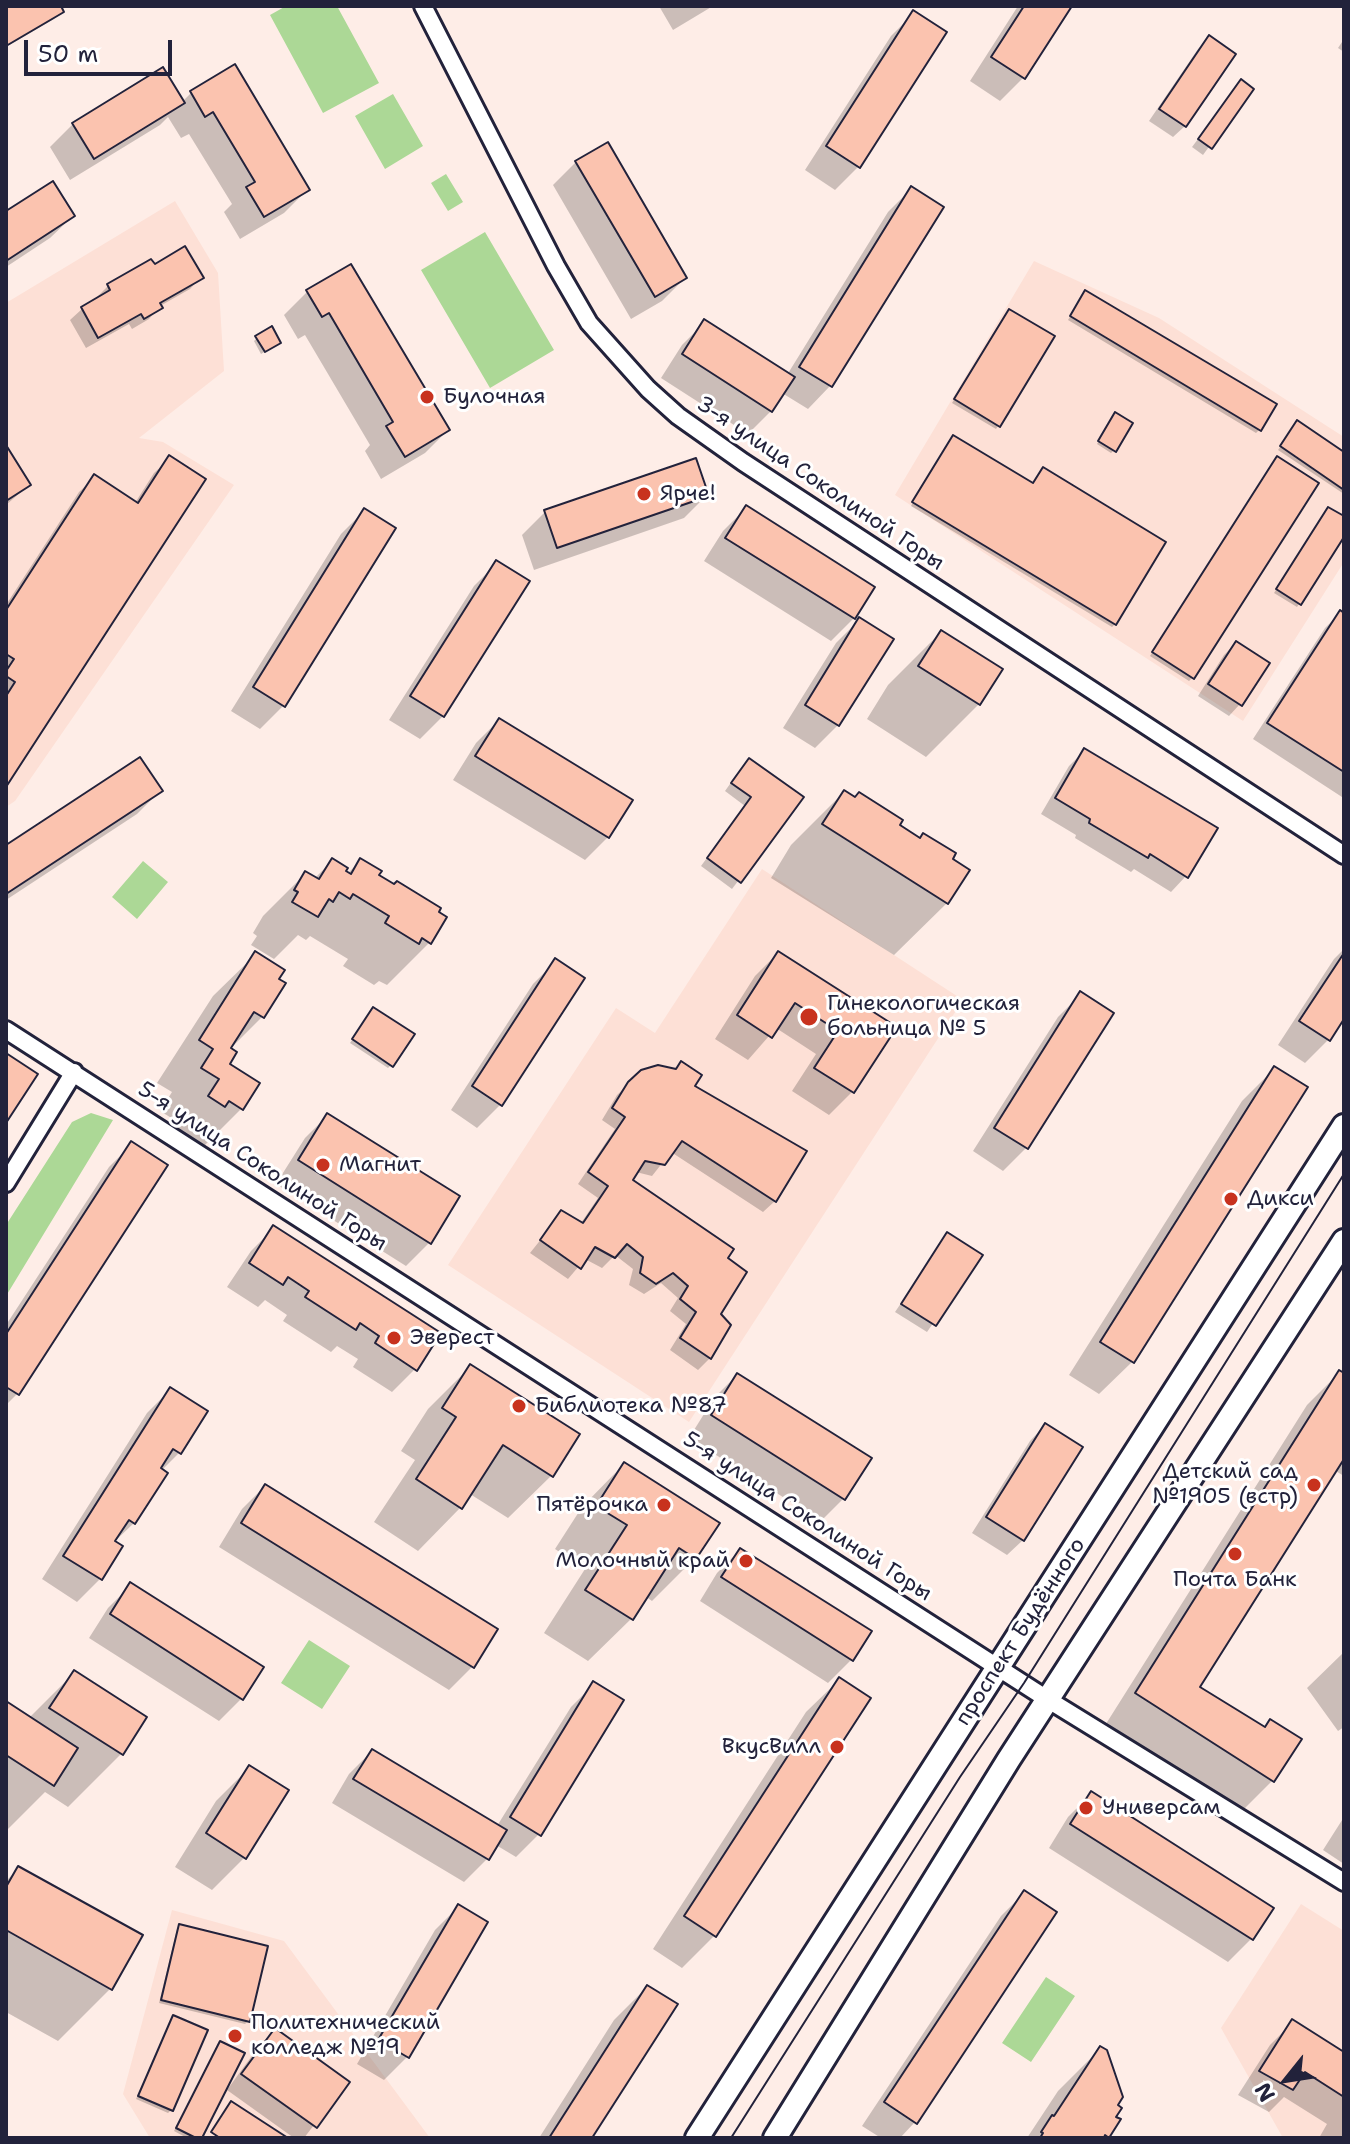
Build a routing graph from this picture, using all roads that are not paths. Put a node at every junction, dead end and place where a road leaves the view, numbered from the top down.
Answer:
1 (423, 6) edge
2 (1344, 855) edge
3 (6, 1030) edge
4 (74, 1072) junction
5 (1344, 1126) edge
6 (6, 1183) edge
7 (1344, 1241) edge
8 (999, 1667) junction
9 (1047, 1699) junction
10 (1344, 1882) edge
11 (697, 2138) edge
12 (775, 2138) edge

1 - 2 street, 3-я улица Соколиной Горы
3 - 4 street, 5-я улица Соколиной Горы
4 - 6 street
4 - 8 street, 5-я улица Соколиной Горы
5 - 8 main road, проспект Будённого
7 - 9 main road
8 - 9 street, 5-я улица Соколиной Горы
8 - 11 main road, проспект Будённого
9 - 10 street, 5-я улица Соколиной Горы
9 - 12 main road

